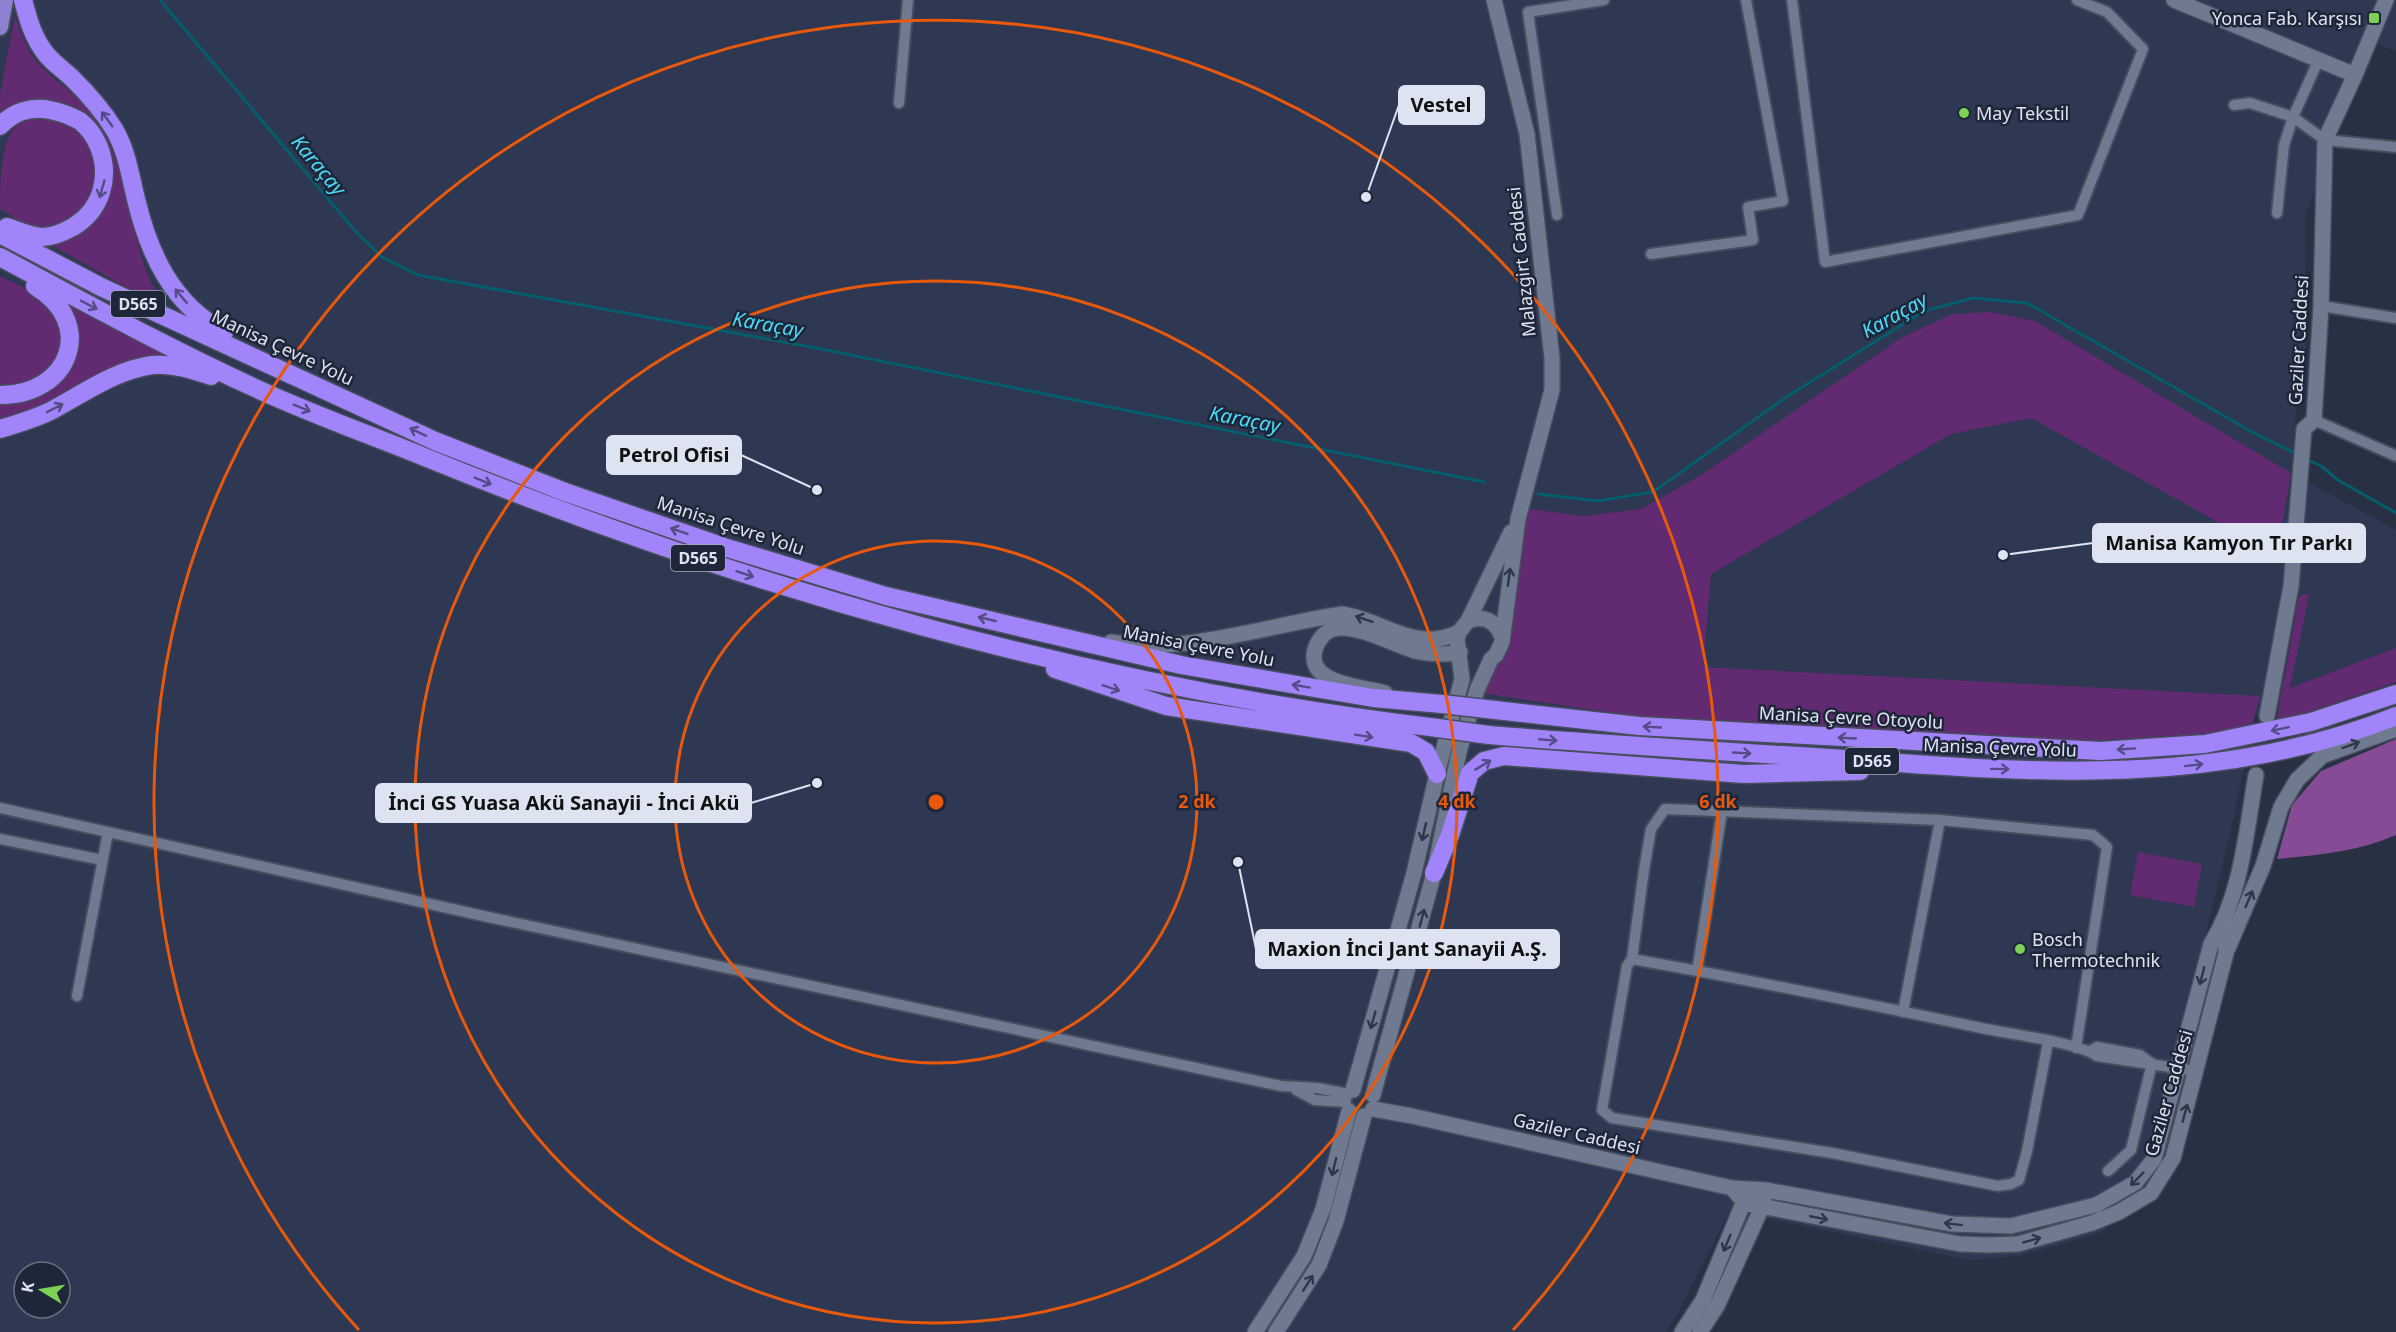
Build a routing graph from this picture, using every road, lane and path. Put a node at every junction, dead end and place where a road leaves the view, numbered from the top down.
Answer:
1 (5, 0) edge
2 (23, 0) edge
3 (908, 0) edge
4 (1494, 0) edge
5 (1604, 0) edge
6 (1746, 0) edge
7 (1792, 0) edge
8 (2077, 0) edge
9 (2174, 0) edge
10 (2386, 0) edge
11 (0, 27) edge
12 (2319, 59) junction
13 (2355, 75) junction
14 (899, 102) dead end
15 (2234, 105) dead end
16 (2293, 117) junction
17 (0, 126) edge
18 (2325, 140) junction
19 (2396, 147) edge
20 (2277, 213) dead end
21 (1557, 215) dead end
22 (0, 226) edge
23 (0, 234) edge
24 (1651, 254) dead end
25 (0, 257) edge
26 (0, 265) edge
27 (2321, 306) junction
28 (2396, 318) edge
29 (279, 367) junction
30 (266, 393) junction
31 (0, 395) edge
32 (2309, 424) junction
33 (0, 429) edge
34 (2396, 456) edge
35 (1518, 519) junction
36 (1011, 624) junction
37 (1463, 626) junction
38 (1501, 635) junction
39 (997, 646) junction
40 (1461, 652) junction
41 (1491, 659) junction
42 (2396, 694) edge
43 (1419, 701) junction
44 (1496, 710) joint
45 (2267, 716) dead end
46 (2396, 716) edge
47 (2396, 729) edge
48 (1968, 768) junction
49 (1437, 774) junction
50 (2256, 775) dead end
51 (0, 808) edge
52 (1722, 811) junction
53 (1940, 820) junction
54 (108, 832) junction
55 (0, 840) edge
56 (102, 860) junction
57 (1434, 873) junction
58 (2224, 922) junction
59 (2226, 953) junction
60 (1632, 959) junction
61 (1697, 971) junction
62 (77, 996) dead end
63 (1903, 1012) junction
64 (2048, 1042) junction
65 (2076, 1048) junction
66 (2152, 1063) junction
67 (2178, 1067) junction
68 (2196, 1071) junction
69 (1349, 1099) junction
70 (1371, 1105) junction
71 (2108, 1171) dead end
72 (1766, 1190) junction
73 (1742, 1193) junction
74 (1762, 1207) junction
75 (1255, 1332) edge
76 (1276, 1332) edge
77 (1682, 1332) edge
78 (1700, 1332) edge

1 - 11 main road
29 -> 2 highway
3 - 14 street
4 - 35 street, Malazgirt Caddesi
5 - 21 street
6 - 24 street
7 - 8 street
9 - 12 street
10 - 13 street
12 - 13 street
12 - 16 street
13 - 18 street
15 - 16 street
16 - 18 street
16 - 20 street
17 -> 22 highway
18 - 19 street
18 - 27 street, Gaziler Caddesi
23 - 29 highway, Manisa Çevre Yolu / D565
25 -> 30 highway, D565
26 - 31 highway
27 - 28 street
27 - 32 street, Gaziler Caddesi
36 -> 29 highway, Manisa Çevre Yolu / D565
33 -> 30 highway
30 -> 39 highway, D565
32 - 34 street
32 - 45 street, Gaziler Caddesi
35 - 37 street
38 -> 35 street
37 -> 36 street
43 -> 36 highway, Manisa Çevre Yolu / D565
37 - 38 street
37 - 40 street
38 - 41 street
39 -> 48 highway, Manisa Çevre Yolu / D565, bridge
39 -> 49 highway
40 - 41 street
40 - 43 street
40 - 49 street
41 - 57 street
42 -> 44 highway, Manisa Çevre Otoyolu / D565
43 - 44 highway, Manisa Çevre Yolu / D565, bridge
48 -> 46 highway, Manisa Çevre Yolu / D565
59 -> 47 street
57 -> 48 highway
49 -> 69 street
50 - 58 street, Gaziler Caddesi
51 - 54 street
52 - 53 street
52 - 60 street
52 - 61 street
53 - 63 street
53 - 65 street
54 - 56 street
54 - 69 street
55 - 56 street
56 - 62 street
70 -> 57 street
58 - 59 street, Gaziler Caddesi
58 -> 67 street, Gaziler Caddesi
59 - 68 street, Gaziler Caddesi
60 - 61 street
60 - 64 street
61 - 63 street
63 - 64 street
64 - 65 street
65 - 66 street
66 - 67 street
66 - 71 street
67 - 68 street
67 -> 72 street, Gaziler Caddesi
74 -> 68 street, Gaziler Caddesi
69 - 70 street
69 - 70 street
69 -> 75 street
70 - 73 street, Gaziler Caddesi
76 -> 70 street
72 - 73 street, Gaziler Caddesi
72 - 74 street
73 - 74 street, Gaziler Caddesi
73 -> 77 street
74 - 78 street

